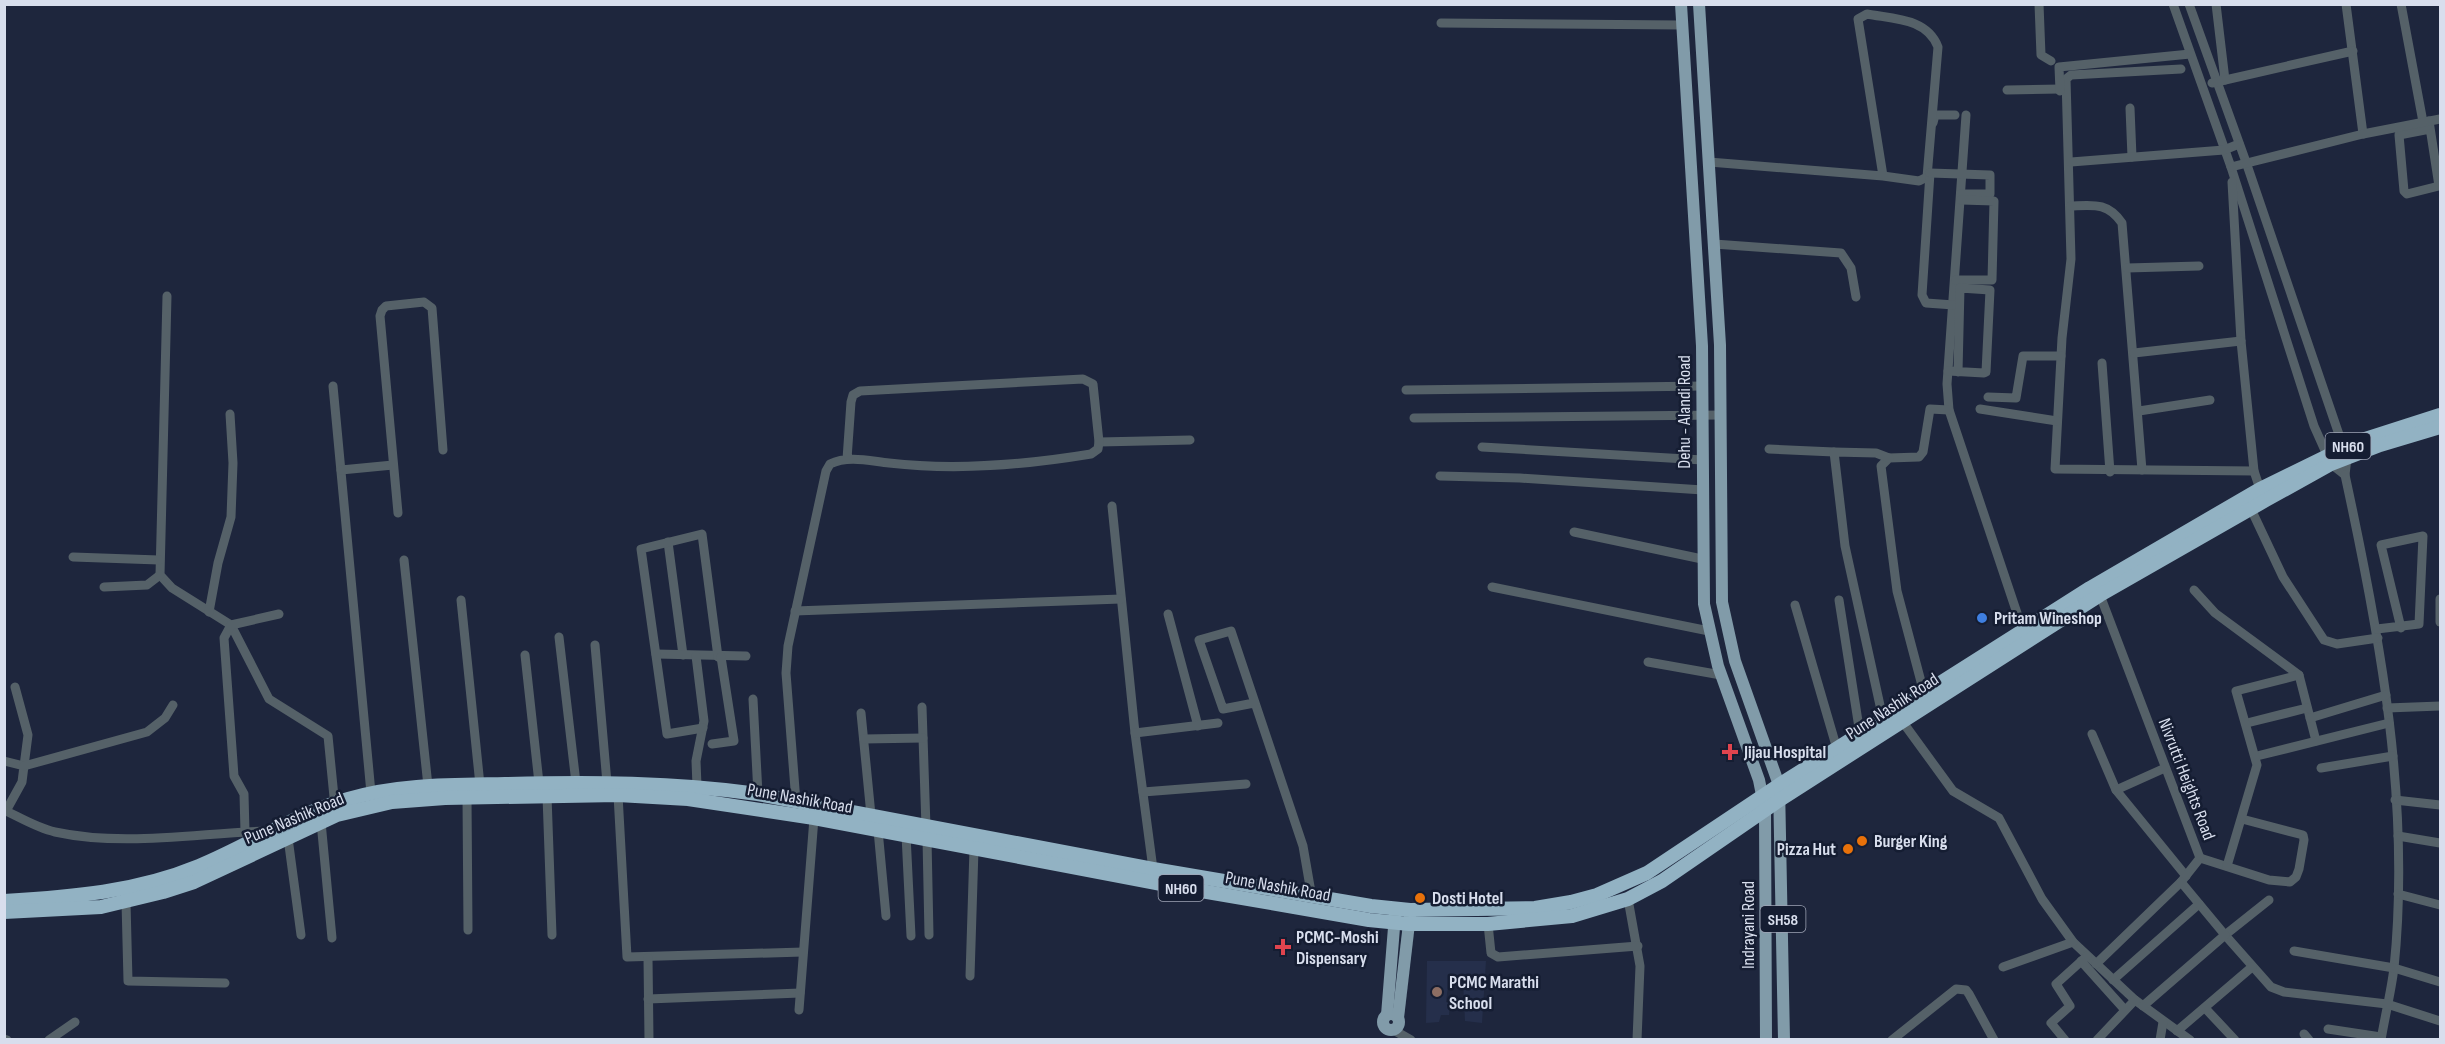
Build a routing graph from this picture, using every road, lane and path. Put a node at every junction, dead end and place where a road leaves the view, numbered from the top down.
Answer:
1 (1681, 4) edge
2 (1699, 4) edge
3 (2039, 4) edge
4 (2173, 4) edge
5 (2189, 4) edge
6 (2216, 4) edge
7 (2346, 4) edge
8 (2401, 4) edge
9 (1441, 23) dead end
10 (1682, 25) junction
11 (2198, 34) junction
12 (2184, 38) junction
13 (2353, 51) junction
14 (2190, 54) junction
15 (2051, 61) dead end
16 (2181, 69) dead end
17 (2220, 81) junction
18 (2202, 85) junction
19 (2007, 90) dead end
20 (2130, 108) dead end
21 (1955, 115) dead end
22 (1966, 115) dead end
23 (2440, 119) edge
24 (2427, 124) junction
25 (2363, 134) junction
26 (2239, 144) junction
27 (2224, 150) junction
28 (2132, 157) junction
29 (1709, 162) junction
30 (2071, 162) junction
31 (2246, 162) junction
32 (2231, 167) junction
33 (1930, 172) junction
34 (1963, 174) junction
35 (1883, 176) junction
36 (1961, 197) junction
37 (2071, 206) junction
38 (1714, 244) junction
39 (2199, 266) dead end
40 (2127, 268) junction
41 (1956, 280) junction
42 (166, 296) dead end
43 (1856, 297) dead end
44 (1954, 305) junction
45 (2241, 340) junction
46 (2134, 353) junction
47 (2061, 356) junction
48 (2102, 363) dead end
49 (1953, 371) junction
50 (333, 386) dead end
51 (1703, 386) junction
52 (1406, 390) dead end
53 (1988, 397) dead end
54 (2210, 400) dead end
55 (1980, 409) dead end
56 (1949, 411) junction
57 (2139, 411) junction
58 (230, 414) dead end
59 (1704, 415) junction
60 (1721, 415) junction
61 (2440, 415) edge
62 (1414, 418) dead end
63 (2057, 421) junction
64 (2440, 427) edge
65 (1190, 440) dead end
66 (1100, 442) junction
67 (1482, 447) dead end
68 (1769, 449) dead end
69 (443, 450) dead end
70 (1834, 452) junction
71 (2345, 453) junction
72 (1889, 458) junction
73 (847, 459) junction
74 (1703, 460) junction
75 (2329, 460) junction
76 (393, 465) junction
77 (341, 470) junction
78 (2142, 470) junction
79 (2254, 471) junction
80 (2110, 472) junction
81 (2345, 475) junction
82 (1440, 476) dead end
83 (2260, 489) junction
84 (1703, 490) junction
85 (1112, 506) dead end
86 (2251, 509) junction
87 (398, 513) dead end
88 (1574, 532) dead end
89 (668, 542) junction
90 (73, 557) dead end
91 (1702, 559) junction
92 (159, 560) junction
93 (404, 561) dead end
94 (160, 575) junction
95 (104, 587) dead end
96 (1492, 587) dead end
97 (2194, 590) dead end
98 (2100, 595) junction
99 (1121, 599) junction
100 (2440, 599) edge
101 (461, 600) dead end
102 (1839, 600) dead end
103 (1795, 605) dead end
104 (795, 611) junction
105 (210, 612) junction
106 (279, 614) dead end
107 (1168, 614) dead end
108 (2440, 622) edge
109 (231, 625) junction
110 (2401, 628) junction
111 (1709, 631) junction
112 (2023, 631) junction
113 (2378, 634) junction
114 (559, 637) dead end
115 (595, 645) dead end
116 (656, 654) junction
117 (525, 655) dead end
118 (683, 655) junction
119 (696, 656) junction
120 (746, 656) dead end
121 (720, 657) junction
122 (1648, 662) dead end
123 (1721, 675) junction
124 (2299, 675) junction
125 (15, 687) dead end
126 (1924, 693) junction
127 (2386, 695) junction
128 (753, 699) dead end
129 (1254, 703) junction
130 (173, 705) dead end
131 (922, 706) dead end
132 (2440, 706) edge
133 (2307, 708) junction
134 (2387, 708) junction
135 (861, 713) dead end
136 (2310, 718) junction
137 (1883, 719) junction
138 (1902, 721) junction
139 (1218, 723) dead end
140 (2247, 723) junction
141 (2389, 723) junction
142 (1197, 726) junction
143 (703, 728) junction
144 (1135, 733) junction
145 (1860, 734) junction
146 (2092, 734) dead end
147 (923, 738) junction
148 (864, 739) junction
149 (2316, 741) junction
150 (712, 744) dead end
151 (1837, 749) junction
152 (2257, 756) junction
153 (2392, 756) junction
154 (4, 760) edge
155 (24, 766) junction
156 (2165, 768) junction
157 (2321, 768) dead end
158 (539, 783) junction
159 (576, 783) junction
160 (607, 783) junction
161 (1246, 783) dead end
162 (480, 785) junction
163 (1779, 785) junction
164 (428, 786) junction
165 (697, 786) junction
166 (2116, 790) junction
167 (1143, 792) junction
168 (371, 793) junction
169 (758, 794) junction
170 (618, 795) junction
171 (548, 796) junction
172 (1762, 796) junction
173 (467, 798) junction
174 (1781, 800) junction
175 (2396, 800) junction
176 (796, 802) junction
177 (2440, 805) edge
178 (336, 809) junction
179 (1765, 810) junction
180 (5, 811) edge
181 (871, 815) junction
182 (814, 818) junction
183 (2242, 819) junction
184 (321, 822) junction
185 (878, 830) junction
186 (269, 831) junction
187 (245, 832) junction
188 (927, 833) junction
189 (906, 835) junction
190 (2398, 836) junction
191 (288, 838) junction
192 (2440, 843) edge
193 (974, 849) junction
194 (2200, 858) junction
195 (2227, 866) junction
196 (1153, 869) junction
197 (2184, 879) junction
198 (2398, 894) junction
199 (1312, 898) junction
200 (1628, 899) junction
201 (2269, 900) dead end
202 (4, 901) edge
203 (126, 902) junction
204 (2199, 904) junction
205 (2440, 905) edge
206 (4, 912) edge
207 (886, 916) dead end
208 (1402, 917) junction
209 (1488, 924) junction
210 (468, 930) dead end
211 (301, 935) dead end
212 (552, 935) dead end
213 (2225, 935) junction
214 (911, 936) dead end
215 (929, 936) dead end
216 (332, 938) dead end
217 (2073, 942) junction
218 (1638, 946) junction
219 (2294, 951) dead end
220 (803, 952) junction
221 (648, 958) junction
222 (2084, 958) junction
223 (2096, 964) junction
224 (2003, 967) dead end
225 (2252, 967) junction
226 (2394, 968) junction
227 (970, 976) dead end
228 (2113, 980) junction
229 (2440, 982) edge
230 (225, 983) dead end
231 (800, 993) junction
232 (648, 999) junction
233 (2139, 1003) junction
234 (2387, 1004) junction
235 (2205, 1008) junction
236 (798, 1010) dead end
237 (2126, 1010) junction
238 (2440, 1021) edge
239 (75, 1022) dead end
240 (2163, 1022) junction
241 (1393, 1026) edge
242 (2328, 1029) dead end
243 (2177, 1031) junction
244 (2381, 1038) edge
245 (49, 1040) edge
246 (649, 1040) edge
247 (1383, 1040) edge
248 (1411, 1040) edge
249 (1637, 1040) edge
250 (1766, 1040) edge
251 (1784, 1040) edge
252 (1892, 1040) edge
253 (1994, 1040) edge
254 (2065, 1040) edge
255 (2097, 1040) edge
256 (2160, 1040) edge
257 (2190, 1040) edge
258 (2235, 1040) edge

1 - 10 main road, Dehu - Alandi Road
2 - 29 main road, Dehu - Alandi Road
3 - 15 street
4 - 12 street
5 - 11 street
6 - 17 street
7 - 13 street
8 - 24 street
9 - 10 street
10 - 51 main road, Dehu - Alandi Road
11 - 12 street
11 - 17 street
12 - 14 street
13 - 17 street
13 - 25 street
14 - 18 street
14 - 19 street
16 - 30 street
17 - 18 street
17 - 26 street
18 - 27 street
20 - 28 street
21 - 33 street
22 - 34 street
23 - 24 street
24 - 24 street
24 - 25 street
25 - 31 street
26 - 27 street
26 - 31 street
27 - 28 street
27 - 32 street
28 - 30 street
29 - 35 street
29 - 38 main road, Dehu - Alandi Road
30 - 37 street
31 - 32 street
31 - 71 street
32 - 45 street
32 - 75 street
33 - 34 street
33 - 44 street
34 - 36 street
34 - 36 street
35 - 35 street
36 - 41 street
36 - 41 street
37 - 40 street
37 - 47 street
38 - 43 street
38 - 60 main road, Dehu - Alandi Road
39 - 40 street
40 - 46 street
41 - 44 street
42 - 92 street
44 - 49 street
45 - 46 street
45 - 79 street
46 - 57 street
47 - 53 street
47 - 63 street
48 - 80 street
49 - 49 street
49 - 56 street
50 - 77 street
51 - 52 street
51 - 59 main road, Dehu - Alandi Road
54 - 57 street
55 - 63 street
56 - 72 street
56 - 112 street
57 - 78 street
58 - 105 street
59 - 60 street
59 - 62 street
59 - 74 main road, Dehu - Alandi Road
60 - 163 main road, Dehu - Alandi Road
61 - 71 highway, Pune Nashik Road / NH60
63 - 80 street
64 - 71 highway, Pune Nashik Road / NH60
65 - 66 street
66 - 73 street
66 - 73 street
67 - 74 street
68 - 70 street
69 - 76 street
70 - 72 street
70 - 137 street
71 - 75 highway, Pune Nashik Road / NH60
71 - 81 street
72 - 126 street
73 - 104 street
74 - 84 main road, Dehu - Alandi Road
75 - 81 street
75 - 83 highway, Pune Nashik Road / NH60
75 - 86 highway, Pune Nashik Road / NH60
76 - 77 street
76 - 87 street
77 - 168 street
78 - 79 street
78 - 80 street
79 - 83 street
81 - 113 street
82 - 84 street
83 - 112 highway, Pune Nashik Road / NH60
84 - 91 main road, Dehu - Alandi Road
85 - 99 street
86 - 98 highway, Pune Nashik Road / NH60
86 - 113 street
88 - 91 street
89 - 116 street
89 - 118 street
89 - 121 street
90 - 92 street
91 - 111 main road, Dehu - Alandi Road
92 - 94 street
93 - 164 street
94 - 95 street
94 - 105 street
96 - 111 street
97 - 124 street
98 - 138 highway, Pune Nashik Road / NH60
98 - 156 street, Nivrutti Heights Road
99 - 104 street
99 - 144 street
100 - 108 street
101 - 162 street
102 - 145 street
103 - 151 street
104 - 176 street
105 - 109 street
106 - 109 street
107 - 142 street
109 - 178 street
109 - 187 street
110 - 110 street
110 - 113 street
111 - 123 main road, Dehu - Alandi Road
112 - 126 highway, Pune Nashik Road / NH60
113 - 127 street
114 - 159 street
115 - 160 street
116 - 118 street
116 - 143 street
117 - 158 street
118 - 119 street
119 - 121 street
119 - 143 street
120 - 121 street
121 - 150 street
122 - 123 street
123 - 172 main road, Dehu - Alandi Road
124 - 133 street
124 - 140 street
125 - 155 street
126 - 137 highway, Pune Nashik Road / NH60
127 - 134 street
127 - 136 street
128 - 169 street
129 - 129 street
129 - 199 street
130 - 155 street
131 - 147 street
132 - 134 street
133 - 136 street
133 - 140 street
134 - 141 street
135 - 148 street
136 - 149 street
137 - 145 highway, Pune Nashik Road / NH60
138 - 174 highway, Pune Nashik Road / NH60
138 - 217 street
139 - 142 street
140 - 152 street
141 - 149 street
141 - 153 street
142 - 144 street
143 - 165 street
144 - 167 street
145 - 151 highway, Pune Nashik Road / NH60
146 - 166 street
147 - 148 street
147 - 188 street
148 - 181 street
149 - 152 street
151 - 163 highway, Pune Nashik Road / NH60
152 - 183 street
153 - 157 street
153 - 175 street
154 - 155 street
155 - 180 street
156 - 166 street
156 - 194 street, Nivrutti Heights Road
158 - 159 highway, Pune Nashik Road / NH60
158 - 162 highway, Pune Nashik Road / NH60
159 - 160 highway, Pune Nashik Road / NH60
160 - 165 highway, Pune Nashik Road / NH60
161 - 167 street
162 - 164 highway, Pune Nashik Road / NH60
163 - 172 highway, Pune Nashik Road / NH60
163 - 174 main road, Dehu - Alandi Road
164 - 168 highway, Pune Nashik Road / NH60
165 - 169 highway, Pune Nashik Road / NH60
166 - 197 street
167 - 196 street
168 - 178 highway, Pune Nashik Road / NH60
169 - 176 highway, Pune Nashik Road / NH60
170 - 171 highway, Pune Nashik Road / NH60
170 - 182 highway, Pune Nashik Road / NH60
170 - 221 street
171 - 173 highway, Pune Nashik Road / NH60
171 - 212 street
172 - 179 main road, Dehu - Alandi Road
172 - 208 highway, Pune Nashik Road / NH60
173 - 178 highway, Pune Nashik Road / NH60
173 - 210 street
174 - 179 highway, Pune Nashik Road / NH60
174 - 251 main road, Indrayani Road / SH58
175 - 177 street
175 - 190 street
176 - 181 highway, Pune Nashik Road / NH60
178 - 184 highway, Pune Nashik Road / NH60
178 - 186 highway, Pune Nashik Road / NH60
179 - 200 highway, Pune Nashik Road / NH60
179 - 250 main road, Indrayani Road / SH58
180 - 187 street
181 - 188 highway, Pune Nashik Road / NH60
182 - 185 highway, Pune Nashik Road / NH60
182 - 220 street
183 - 195 street
183 - 195 street
184 - 191 highway, Pune Nashik Road / NH60
184 - 216 street
185 - 189 highway, Pune Nashik Road / NH60
185 - 207 street
186 - 187 street
186 - 202 highway, Pune Nashik Road / NH60
188 - 189 highway, Pune Nashik Road / NH60
188 - 193 highway, Pune Nashik Road / NH60
188 - 196 highway, Pune Nashik Road / NH60
188 - 215 street
189 - 214 street
190 - 192 street
190 - 198 street
191 - 203 highway, Pune Nashik Road / NH60
191 - 211 street
193 - 208 highway, Pune Nashik Road / NH60
193 - 227 street
194 - 195 street
194 - 197 street, Nivrutti Heights Road
196 - 199 highway, Pune Nashik Road / NH60
197 - 204 street
197 - 223 street, Nivrutti Heights Road
198 - 205 street
198 - 226 street
199 - 208 highway, Pune Nashik Road / NH60
200 - 209 highway, Pune Nashik Road / NH60
200 - 218 street
201 - 213 street
203 - 206 highway, Pune Nashik Road / NH60
203 - 230 street
204 - 213 street
204 - 228 street
208 - 209 highway, Pune Nashik Road / NH60
208 - 241 main road
209 - 218 street
213 - 225 street
213 - 233 street
217 - 222 street
217 - 224 street
218 - 249 street
219 - 226 street
220 - 221 street
220 - 231 street
221 - 232 street
222 - 223 street
222 - 237 street
222 - 254 street
223 - 228 street
225 - 234 street
225 - 235 street
226 - 229 street
226 - 234 street
228 - 233 street
231 - 232 street
231 - 236 street
232 - 246 street
233 - 237 street
233 - 240 street
234 - 238 street
234 - 244 street
235 - 243 street
235 - 258 street
237 - 255 street
239 - 245 street
240 - 243 street
240 - 256 street
241 - 247 main road
241 - 248 street
242 - 244 street
243 - 257 street
252 - 253 street

